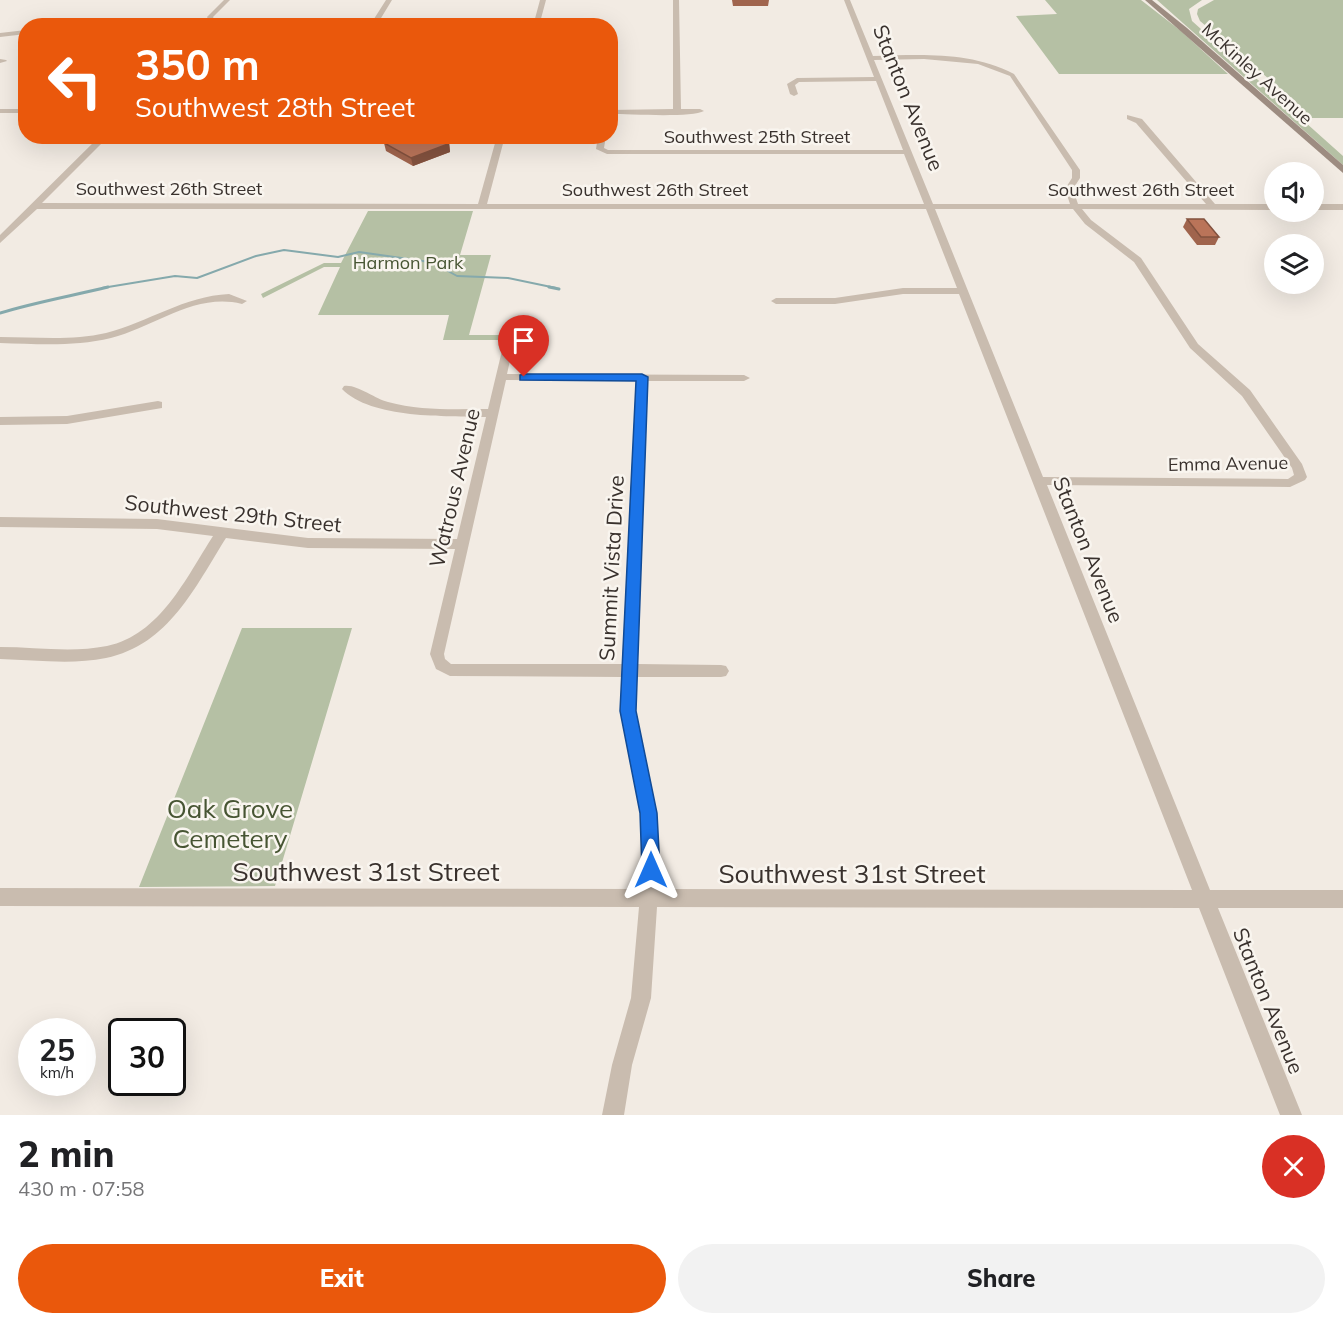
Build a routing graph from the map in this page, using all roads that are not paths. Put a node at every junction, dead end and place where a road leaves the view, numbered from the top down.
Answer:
1 (227, 0) edge
2 (389, 0) edge
3 (543, 0) edge
4 (676, 0) edge
5 (847, 0) edge
6 (1150, 0) edge
7 (210, 18) edge
8 (378, 18) edge
9 (538, 18) edge
10 (0, 28) edge
11 (18, 31) edge
12 (18, 33) edge
13 (0, 35) edge
14 (870, 58) junction
15 (878, 79) junction
16 (794, 94) dead end
17 (0, 111) edge
18 (18, 111) edge
19 (677, 111) junction
20 (700, 111) dead end
21 (618, 112) edge
22 (1130, 117) dead end
23 (97, 144) edge
24 (499, 144) edge
25 (601, 144) edge
26 (907, 152) junction
27 (1343, 170) edge
28 (35, 206) junction
29 (482, 206) junction
30 (929, 207) junction
31 (1077, 207) junction
32 (1213, 207) junction
33 (1264, 207) edge
34 (1324, 207) edge
35 (1343, 207) edge
36 (0, 240) edge
37 (963, 291) junction
38 (242, 301) dead end
39 (776, 302) dead end
40 (510, 338) dead end
41 (0, 340) edge
42 (500, 377) junction
43 (642, 377) junction
44 (744, 378) dead end
45 (348, 389) dead end
46 (158, 405) dead end
47 (492, 413) junction
48 (0, 421) edge
49 (1038, 481) junction
50 (0, 522) edge
51 (223, 532) junction
52 (463, 544) junction
53 (0, 652) edge
54 (628, 671) junction
55 (721, 671) dead end
56 (0, 897) edge
57 (648, 899) junction
58 (1343, 899) edge
59 (1205, 900) junction
60 (613, 1115) edge
61 (1291, 1115) edge

1 - 7 street
2 - 8 street
3 - 9 street
4 - 19 street
5 - 14 street, Stanton Avenue
6 - 27 main road, McKinley Avenue
10 - 11 street
12 - 13 street
14 - 15 street, Stanton Avenue
14 - 31 street
15 - 16 street
15 - 26 street, Stanton Avenue
17 - 18 street
19 - 20 street
19 - 21 street
22 - 32 street
23 - 28 street
24 - 29 street
25 - 26 street, Southwest 25th Street
26 - 30 street, Stanton Avenue
28 - 29 street, Southwest 26th Street
28 - 36 street
29 - 30 street, Southwest 26th Street
30 - 31 street, Southwest 26th Street
30 - 37 street, Stanton Avenue
31 - 32 street, Southwest 26th Street
31 - 49 street, Emma Avenue
32 - 33 street, Southwest 26th Street
34 - 35 street
37 - 39 street
37 - 49 street, Stanton Avenue
38 - 41 street
40 - 42 street, Watrous Avenue
42 - 43 street
42 - 47 street, Watrous Avenue
43 - 44 street
43 - 54 street, Summit Vista Drive
45 - 47 street
46 - 48 street
47 - 52 street, Watrous Avenue
49 - 59 street, Stanton Avenue
50 - 51 street, Southwest 29th Street
51 - 52 street, Southwest 29th Street
51 - 53 street
52 - 54 street, Watrous Avenue
54 - 55 street
54 - 57 street, Summit Vista Drive
56 - 57 street, Southwest 31st Street
57 - 59 street, Southwest 31st Street
57 - 60 street, Summit Vista Drive
58 - 59 street, Southwest 31st Street
59 - 61 street, Stanton Avenue

